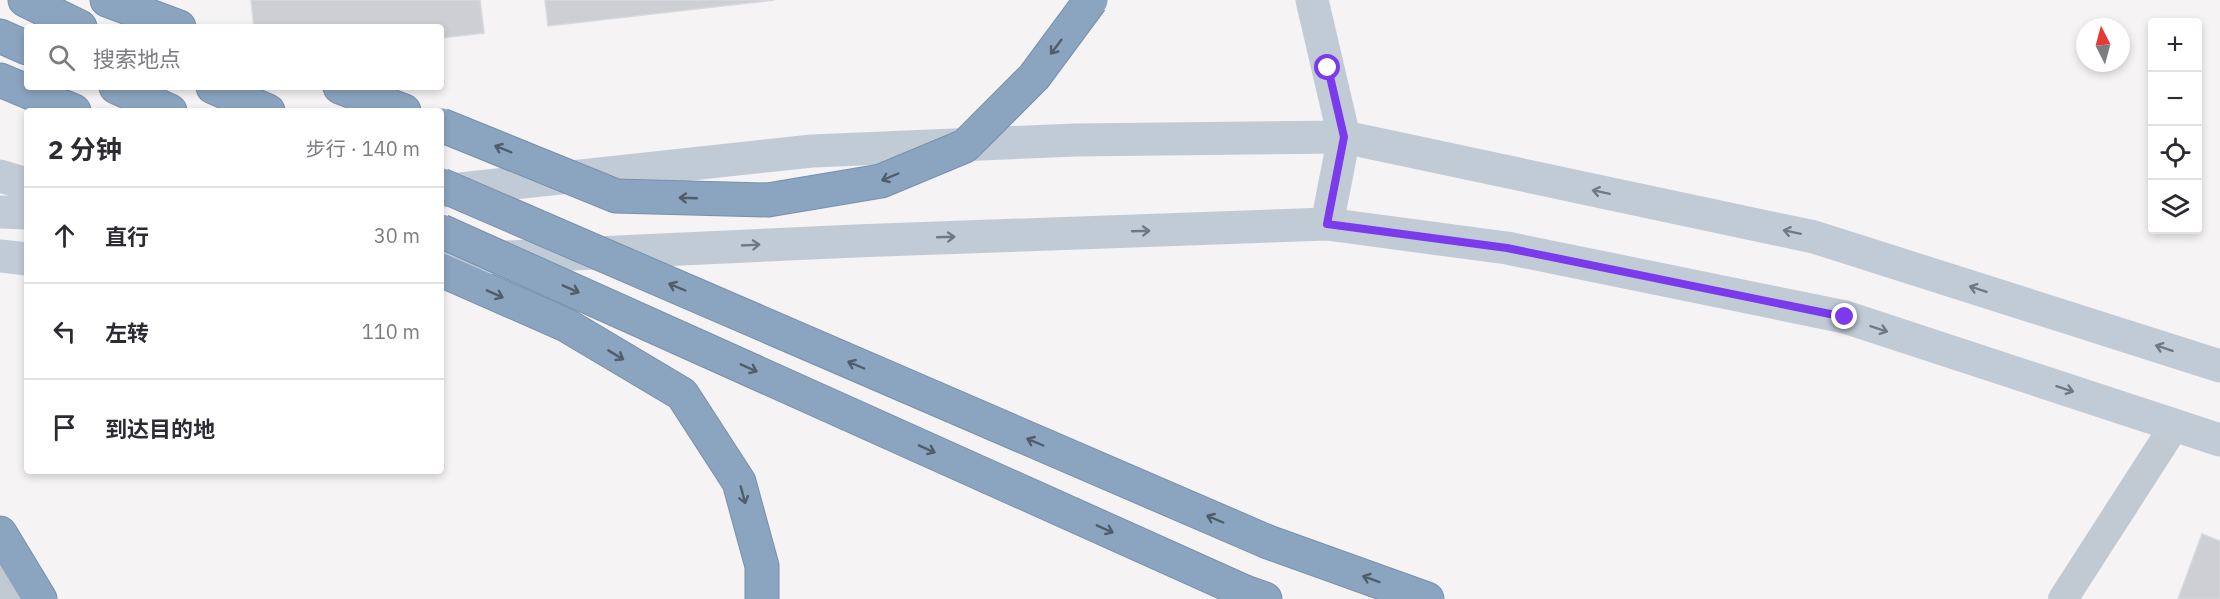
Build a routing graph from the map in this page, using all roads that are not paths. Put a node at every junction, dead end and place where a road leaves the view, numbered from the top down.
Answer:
1 (25, 0) edge
2 (107, 0) edge
3 (1091, 0) edge
4 (1312, 0) edge
5 (74, 24) edge
6 (171, 24) edge
7 (0, 36) edge
8 (24, 47) edge
9 (0, 80) edge
10 (123, 90) edge
11 (220, 90) edge
12 (348, 90) edge
13 (67, 108) edge
14 (163, 108) edge
15 (261, 108) edge
16 (396, 108) edge
17 (444, 126) edge
18 (1344, 137) junction
19 (0, 176) edge
20 (24, 183) edge
21 (444, 186) edge
22 (444, 191) edge
23 (0, 212) edge
24 (24, 213) edge
25 (1327, 224) junction
26 (444, 232) edge
27 (0, 256) edge
28 (24, 259) edge
29 (444, 260) edge
30 (444, 271) edge
31 (2220, 366) edge
32 (2175, 425) junction
33 (2220, 440) edge
34 (0, 533) edge
35 (0, 541) edge
36 (7, 599) edge
37 (40, 599) edge
38 (762, 599) edge
39 (1264, 599) edge
40 (1426, 599) edge
41 (2063, 599) edge

1 - 5 highway
2 - 6 highway
3 -> 17 highway, bridge
4 - 18 main road
7 - 8 highway
9 - 13 highway
10 - 14 highway
11 - 15 highway
12 - 16 highway
18 - 22 main road
18 - 25 main road
31 -> 18 main road
19 - 20 main road
40 -> 21 highway, bridge
23 - 24 main road
29 -> 25 main road
25 -> 32 main road
26 -> 39 highway, bridge
27 - 28 main road
30 -> 38 highway
32 - 33 main road
32 - 41 street
34 - 37 highway
35 - 36 street

